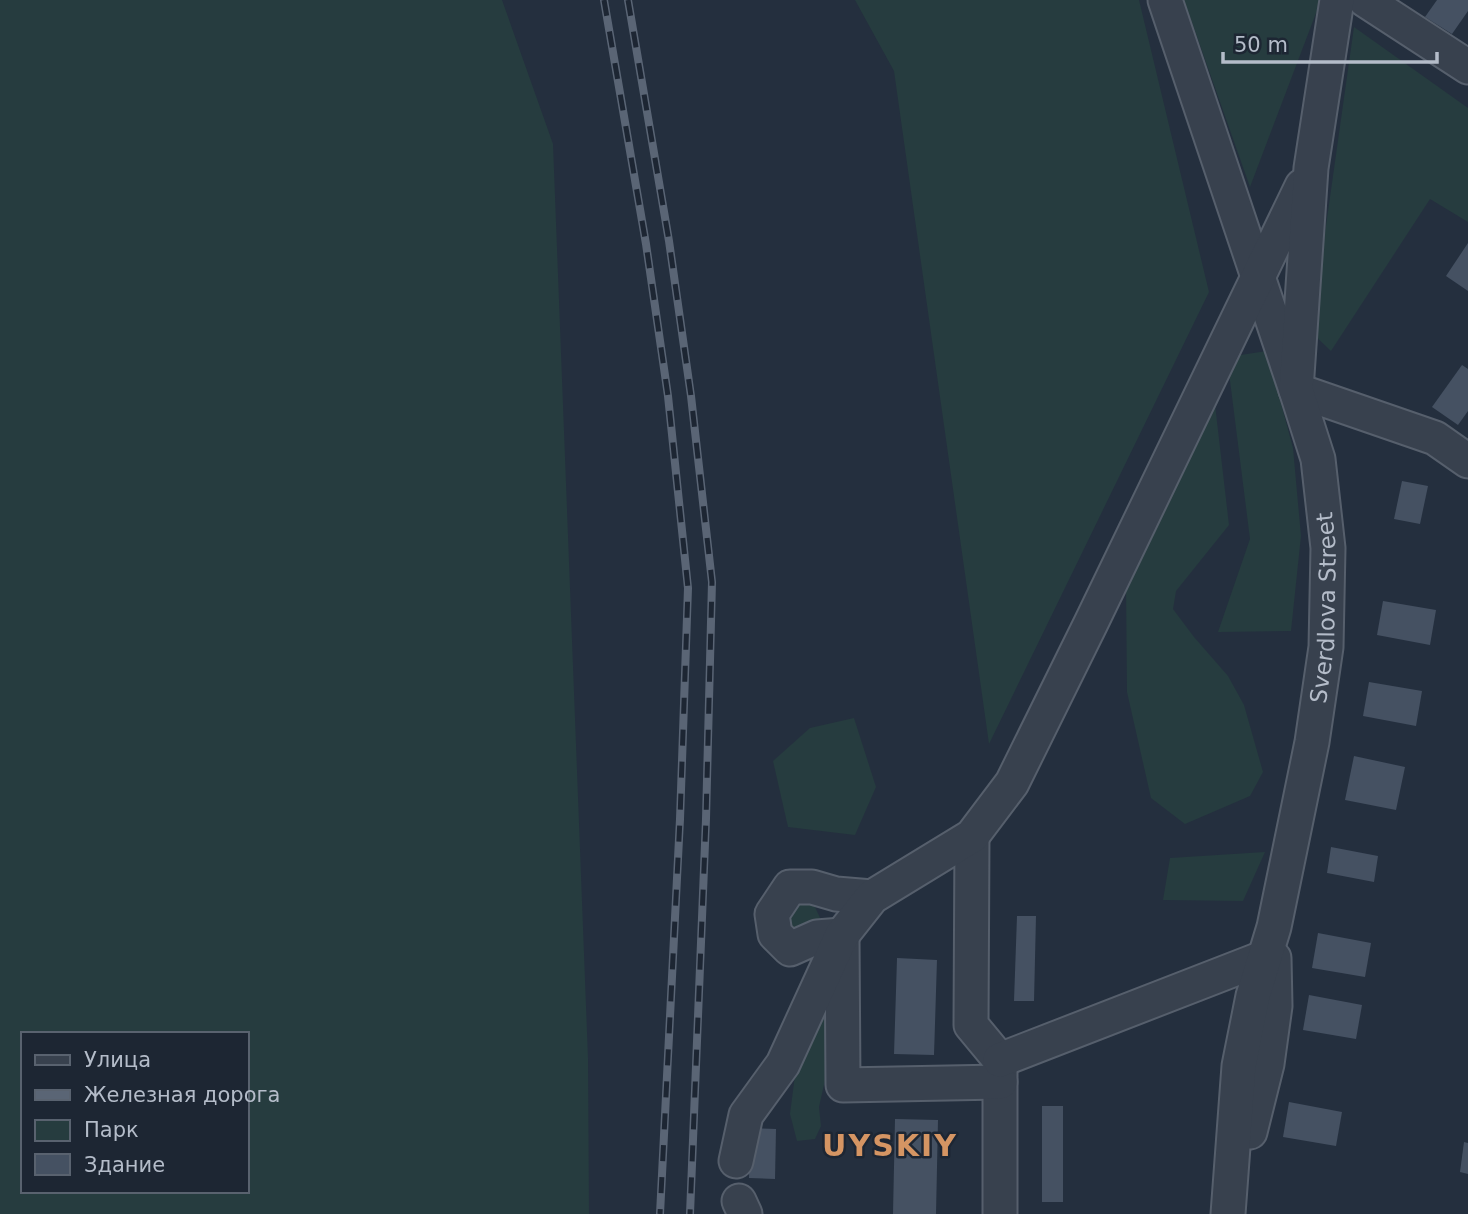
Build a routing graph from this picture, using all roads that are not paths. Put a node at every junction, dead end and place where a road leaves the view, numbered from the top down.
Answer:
1 (1165, 0) edge
2 (1337, 0) edge
3 (1365, 0) edge
4 (1468, 67) edge
5 (1311, 168) junction
6 (1259, 278) junction
7 (1296, 390) junction
8 (1468, 461) edge
9 (972, 836) junction
10 (872, 897) junction
11 (1274, 927) junction
12 (842, 935) junction
13 (1263, 958) junction
14 (1000, 1071) junction
15 (736, 1161) dead end
16 (1232, 1176) junction
17 (1000, 1214) edge
18 (1228, 1214) edge

1 - 6 street
2 - 5 street, Sverdlova Street
3 - 4 street
5 - 6 street
5 - 7 street, Sverdlova Street
6 - 7 street
6 - 9 street
7 - 8 street
7 - 11 street, Sverdlova Street
9 - 10 street
9 - 14 street
10 - 12 street
10 - 12 street
11 - 13 street, Sverdlova Street
11 - 16 street
12 - 14 street
12 - 15 street
13 - 14 street
13 - 16 street, Sverdlova Street
14 - 17 street
16 - 18 street, Sverdlova Street

